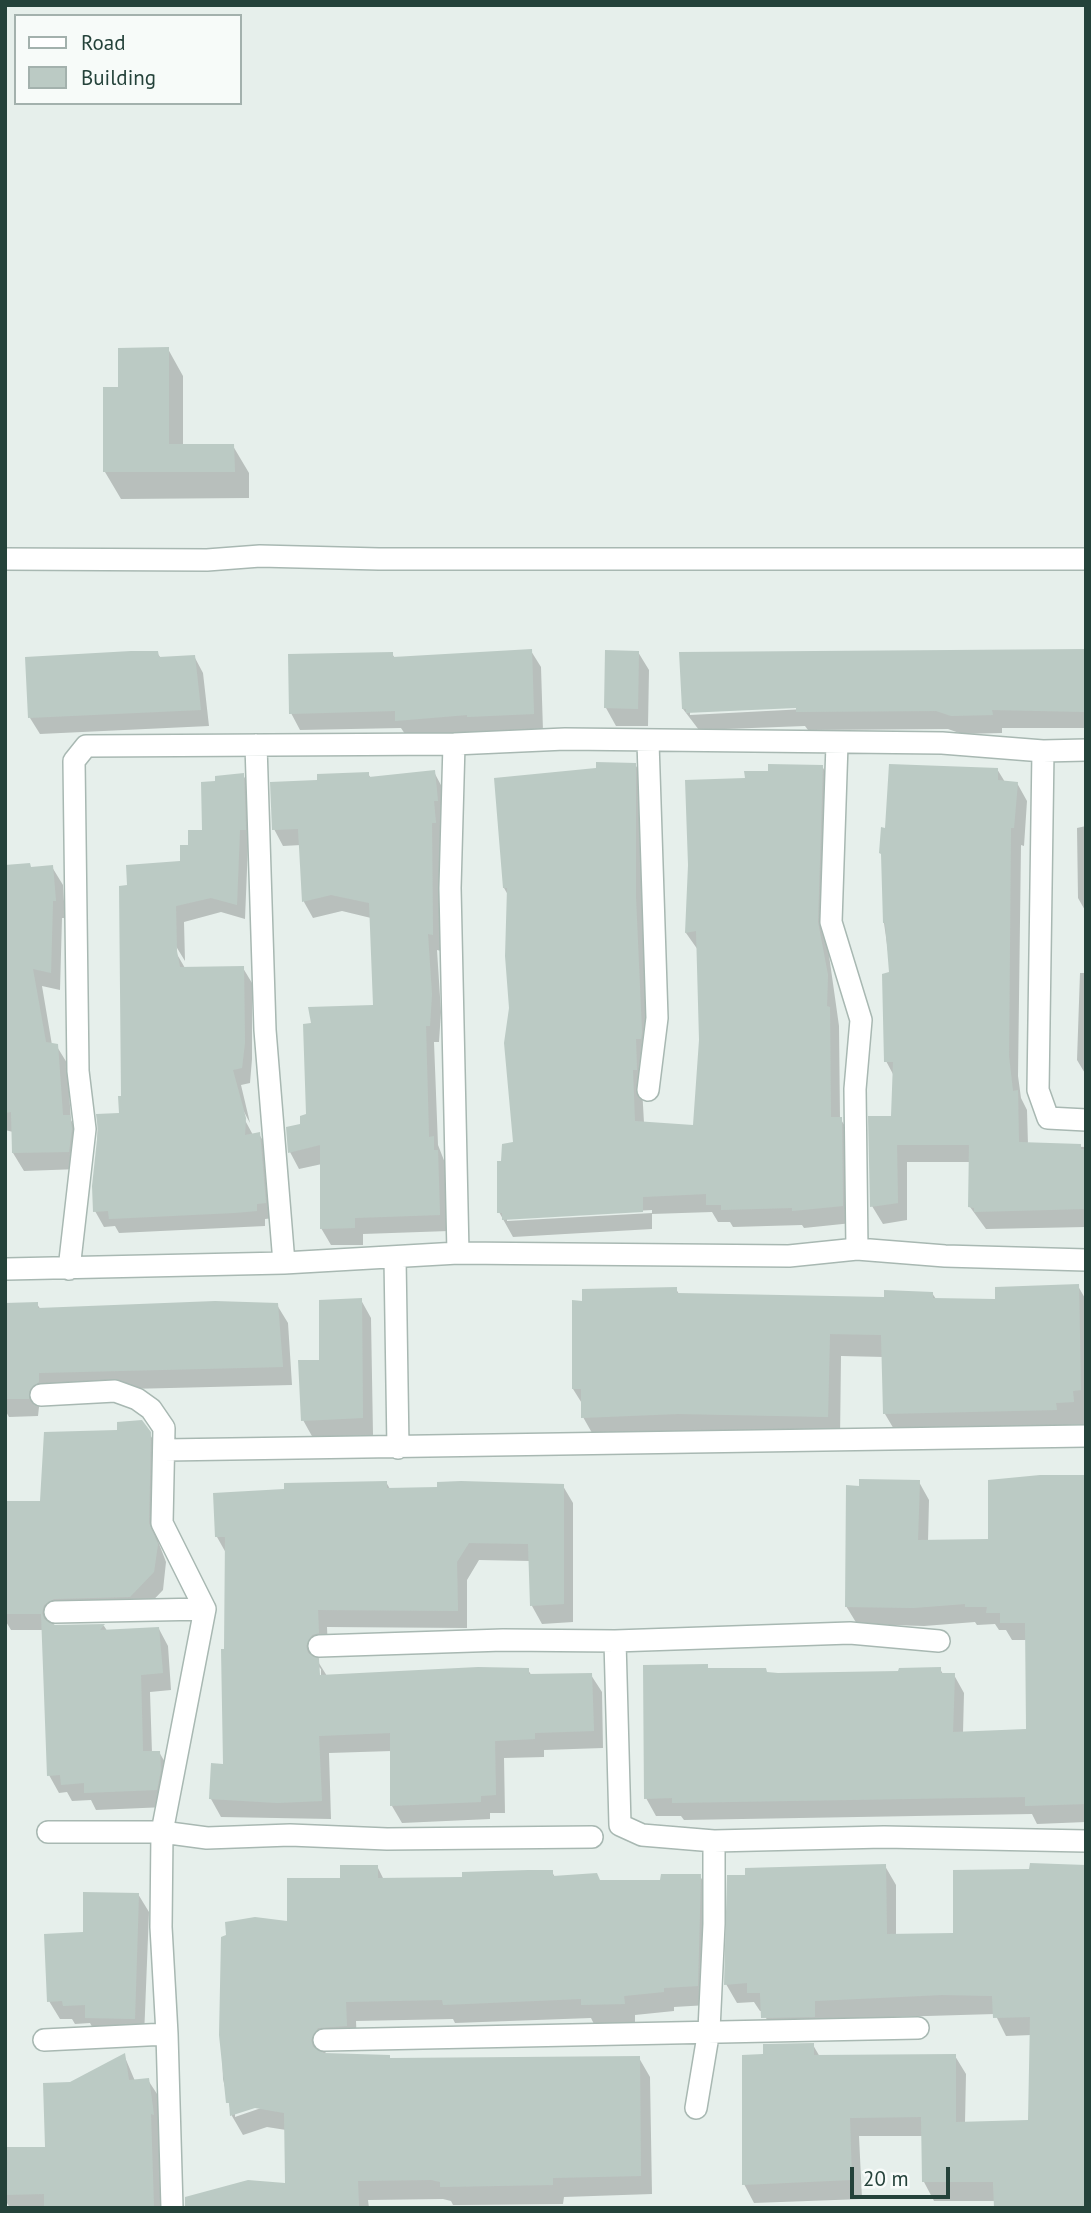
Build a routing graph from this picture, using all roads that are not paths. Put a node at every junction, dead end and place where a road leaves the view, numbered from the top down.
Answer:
1 (5, 559) edge
2 (1086, 559) edge
3 (648, 742) junction
4 (454, 744) junction
5 (836, 744) junction
6 (256, 746) junction
7 (1086, 750) edge
8 (1043, 751) junction
9 (648, 1090) dead end
10 (1086, 1120) edge
11 (857, 1249) junction
12 (458, 1253) junction
13 (395, 1258) junction
14 (1086, 1259) edge
15 (284, 1263) junction
16 (7, 1269) edge
17 (69, 1269) junction
18 (41, 1395) dead end
19 (1086, 1436) edge
20 (398, 1448) junction
21 (165, 1450) junction
22 (205, 1609) junction
23 (55, 1612) dead end
24 (939, 1640) dead end
25 (615, 1641) junction
26 (319, 1646) dead end
27 (48, 1832) dead end
28 (162, 1832) junction
29 (592, 1837) dead end
30 (714, 1841) junction
31 (1086, 1841) edge
32 (918, 2028) dead end
33 (709, 2030) junction
34 (167, 2034) junction
35 (44, 2040) dead end
36 (324, 2040) dead end
37 (696, 2108) dead end
38 (172, 2208) edge

1 - 2 street
3 - 4 street
3 - 5 street
3 - 9 street
4 - 6 street
4 - 12 street
5 - 8 street
5 - 11 street
6 - 15 street
6 - 17 street
7 - 8 street
8 - 10 street
11 - 12 street
11 - 14 street
12 - 13 street
13 - 15 street
13 - 20 street
15 - 17 street
16 - 17 street
18 - 21 street
19 - 20 street
20 - 21 street
21 - 22 street
22 - 23 street
22 - 28 street
24 - 25 street
25 - 26 street
25 - 30 street
27 - 28 street
28 - 29 street
28 - 34 street
30 - 31 street
30 - 33 street
32 - 33 street
33 - 36 street
33 - 37 street
34 - 35 street
34 - 38 street

